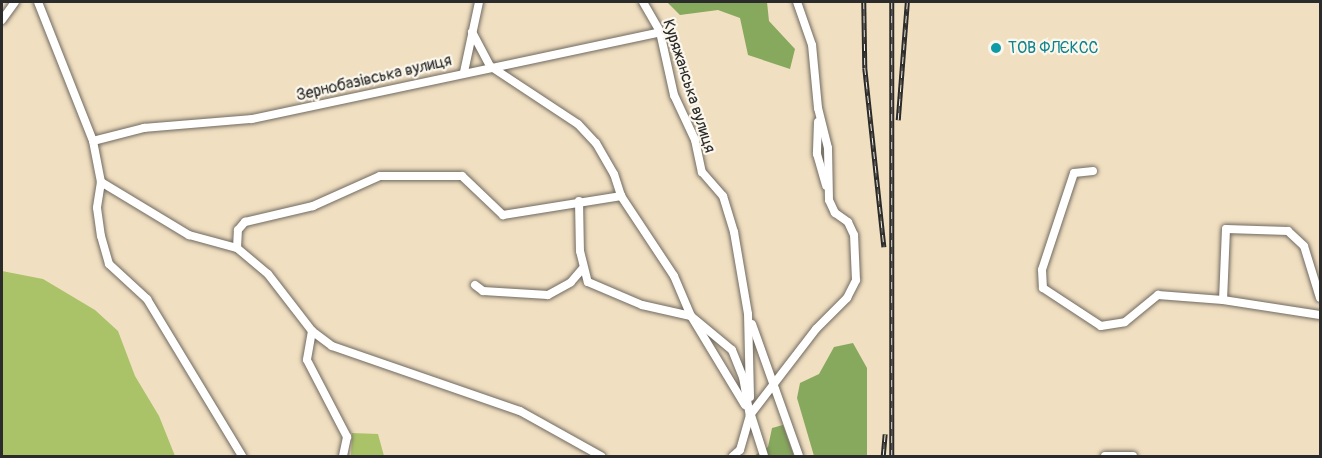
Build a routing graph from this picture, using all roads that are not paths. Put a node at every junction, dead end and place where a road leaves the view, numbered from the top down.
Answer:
1 (15, 2) edge
2 (38, 2) edge
3 (479, 2) edge
4 (643, 2) edge
5 (797, 2) edge
6 (2, 21) edge
7 (472, 32) junction
8 (660, 32) junction
9 (490, 66) junction
10 (464, 72) junction
11 (93, 141) junction
12 (1093, 171) dead end
13 (101, 182) junction
14 (621, 196) junction
15 (579, 201) junction
16 (237, 248) junction
17 (583, 268) junction
18 (475, 285) dead end
19 (1320, 298) edge
20 (1222, 300) junction
21 (748, 314) junction
22 (1320, 315) edge
23 (691, 316) junction
24 (312, 331) junction
25 (774, 386) junction
26 (750, 415) junction
27 (242, 456) edge
28 (343, 456) edge
29 (601, 456) edge
30 (733, 456) edge
31 (764, 456) edge
32 (799, 456) edge
33 (1105, 456) edge
34 (1133, 456) edge

1 - 6 street
2 - 11 street
3 - 7 street
4 - 8 street, Куряжанська вулиця
5 - 25 street
7 - 9 street
7 - 10 street
8 - 9 street, Зернобазівська вулиця
8 - 21 street, Куряжанська вулиця
9 - 10 street, Зернобазівська вулиця
9 - 14 street
10 - 11 street, Зернобазівська вулиця
11 - 13 street
12 - 20 street
13 - 16 street
13 - 27 street
14 - 15 street
14 - 23 street
15 - 16 street
15 - 17 street
16 - 24 street
17 - 18 street
17 - 23 street
19 - 20 street
20 - 22 street
21 - 25 street
21 - 26 street
23 - 26 street
23 - 26 street
24 - 28 street
24 - 29 street
25 - 26 street
25 - 32 street
26 - 30 street
26 - 31 street
33 - 34 street

